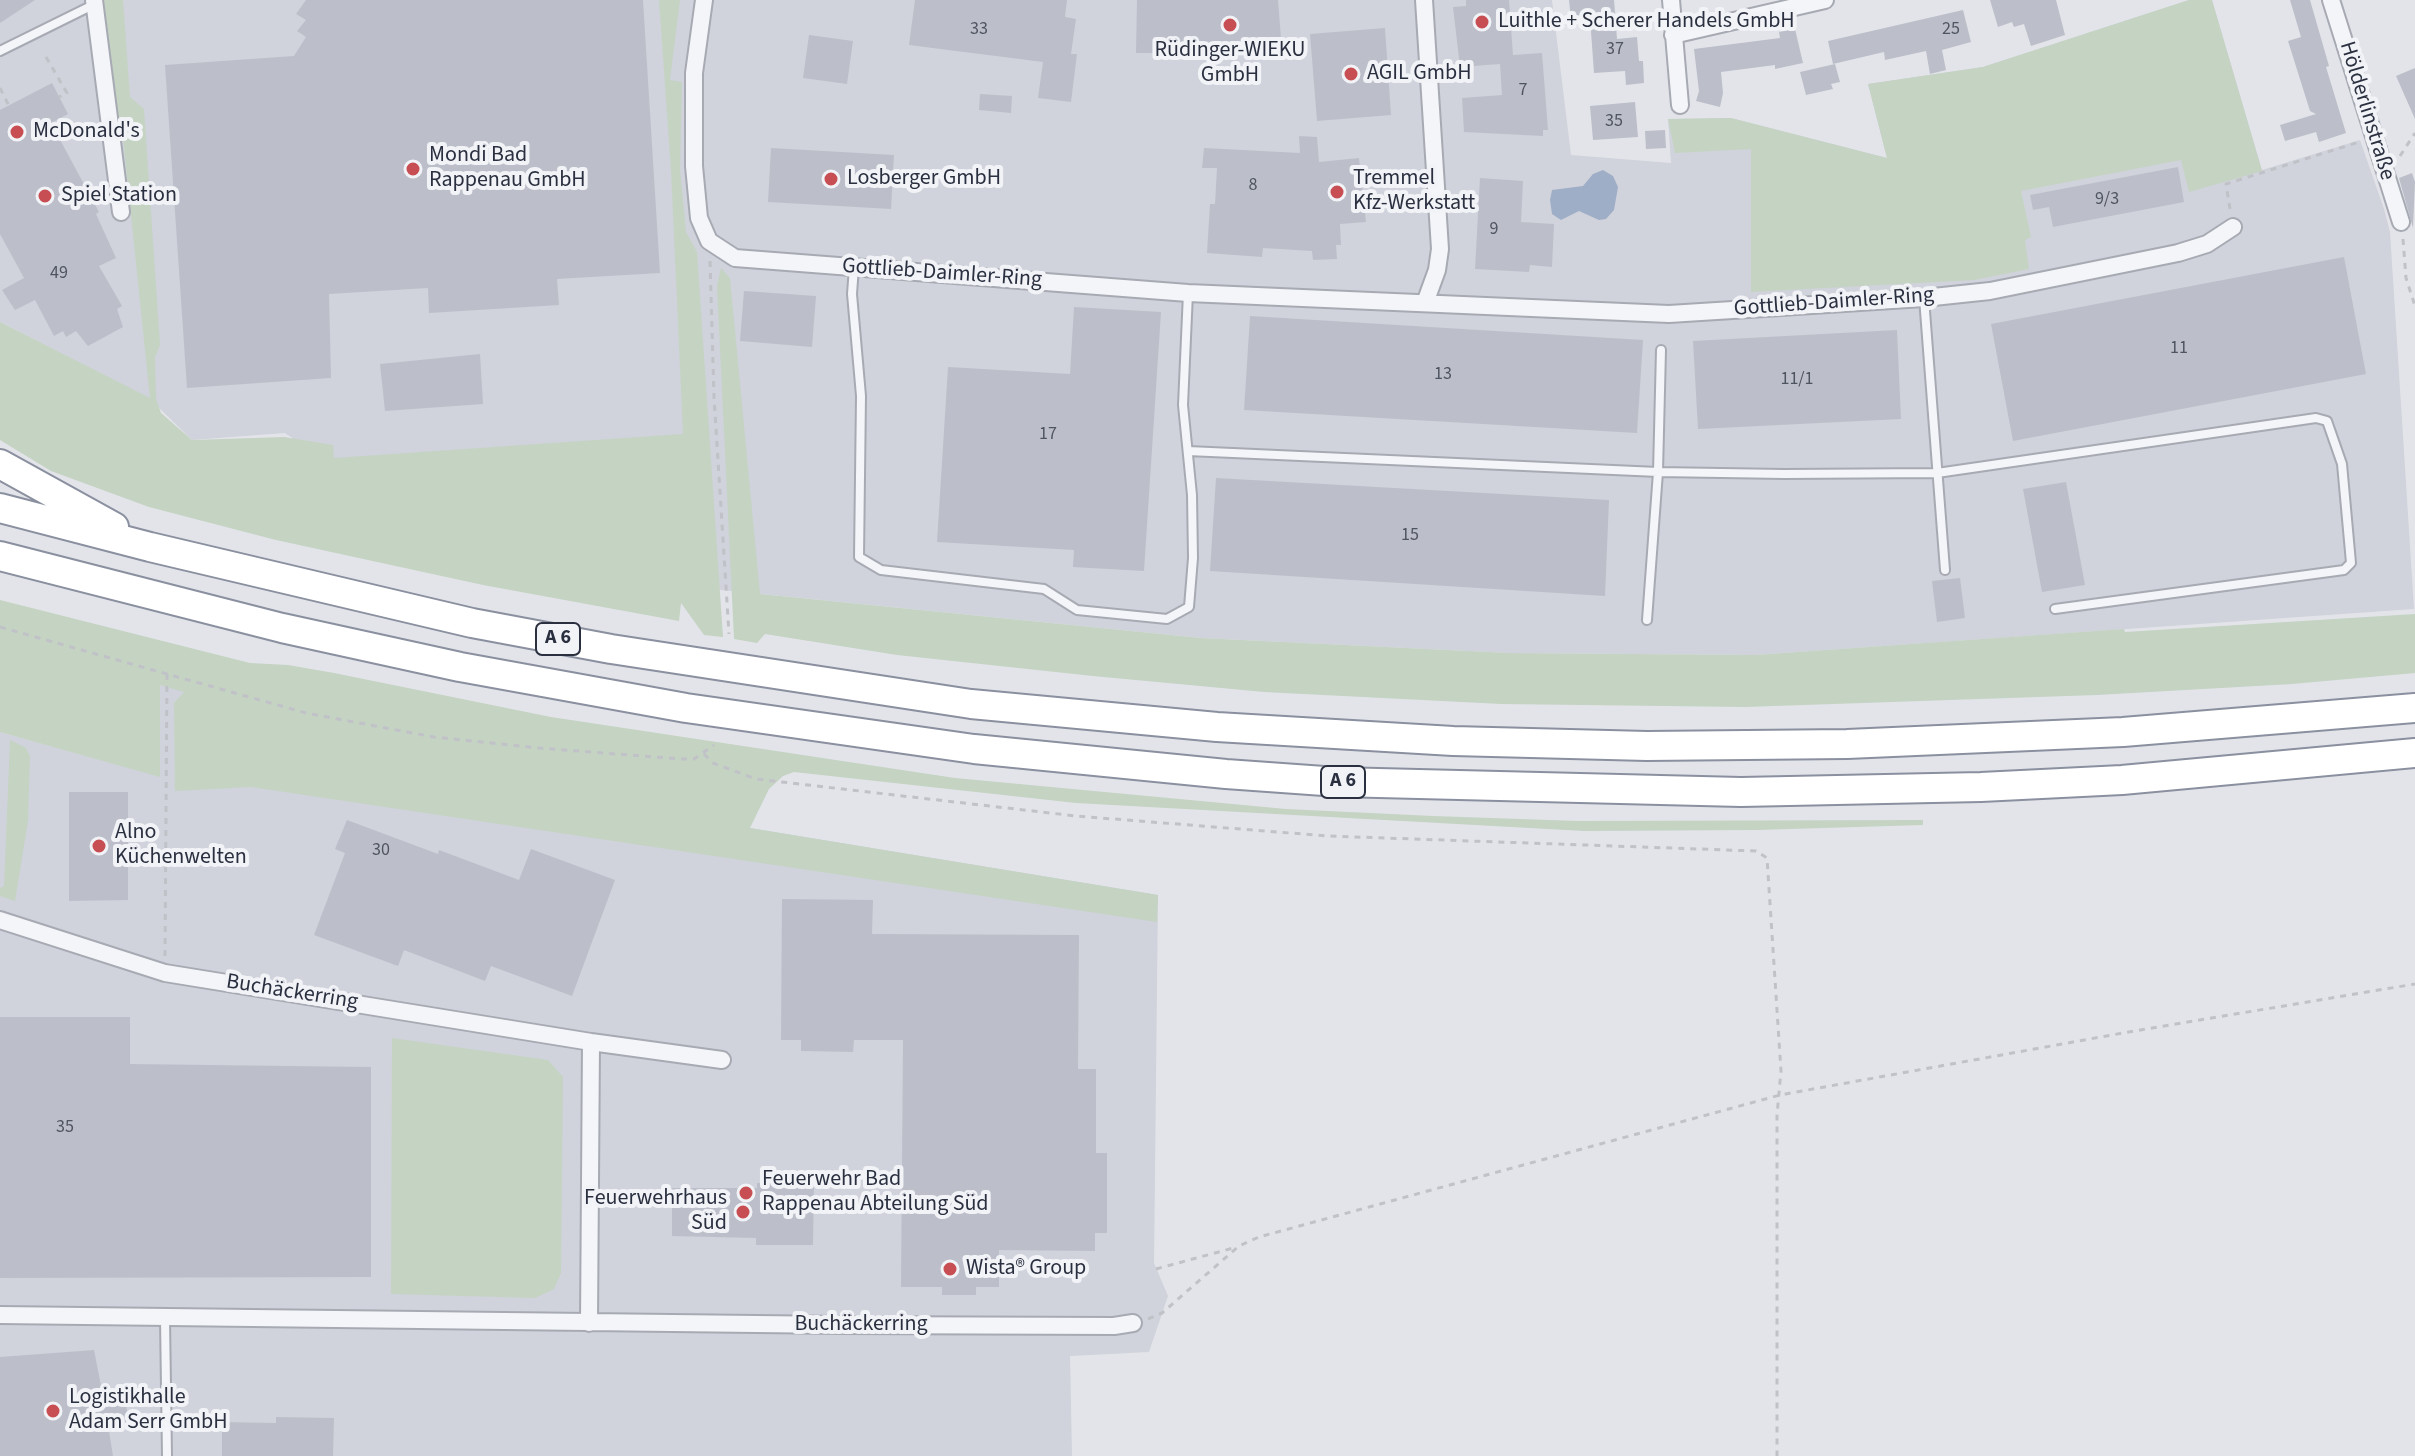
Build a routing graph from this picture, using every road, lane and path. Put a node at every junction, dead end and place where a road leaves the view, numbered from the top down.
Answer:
1 (704, 0) edge
2 (1424, 0) edge
3 (1671, 0) edge
4 (1825, 0) edge
5 (2331, 0) edge
6 (95, 2) edge
7 (1673, 35) junction
8 (0, 51) edge
9 (46, 57) dead end
10 (0, 88) edge
11 (59, 97) dead end
12 (1680, 105) dead end
13 (9, 106) dead end
14 (2415, 133) edge
15 (2374, 137) junction
16 (2385, 175) junction
17 (121, 212) dead end
18 (2401, 222) joint
19 (2233, 227) joint
20 (709, 241) junction
21 (854, 267) junction
22 (1188, 293) junction
23 (1924, 298) junction
24 (1425, 303) junction
25 (2415, 306) edge
26 (1661, 350) dead end
27 (1188, 451) junction
28 (0, 464) edge
29 (1658, 472) junction
30 (1937, 473) junction
31 (0, 508) edge
32 (150, 547) junction
33 (0, 556) edge
34 (1945, 570) dead end
35 (2055, 609) dead end
36 (1647, 620) dead end
37 (0, 627) edge
38 (729, 634) dead end
39 (167, 672) junction
40 (2415, 708) edge
41 (714, 745) dead end
42 (2415, 753) edge
43 (704, 754) junction
44 (0, 920) edge
45 (165, 973) junction
46 (2415, 984) edge
47 (591, 1042) junction
48 (722, 1060) dead end
49 (1780, 1095) junction
50 (1239, 1246) junction
51 (1156, 1269) dead end
52 (0, 1315) edge
53 (165, 1317) junction
54 (589, 1323) junction
55 (1133, 1323) joint
56 (167, 1456) edge
57 (1777, 1456) edge

1 - 20 street
2 - 24 street
3 - 7 street
4 - 7 street
5 - 15 street, Hölderlinstraße
6 - 8 lane
6 - 17 street
7 - 12 street
9 - 11 path
10 - 13 path
14 - 16 path
15 - 16 street, Hölderlinstraße
15 - 19 path
16 - 18 street, Hölderlinstraße
18 - 25 path
19 - 23 street, Gottlieb-Daimler-Ring
20 - 21 street, Gottlieb-Daimler-Ring
20 - 38 path
21 - 22 street, Gottlieb-Daimler-Ring
21 - 27 lane
22 - 24 street, Gottlieb-Daimler-Ring
22 - 27 lane
23 - 24 street, Gottlieb-Daimler-Ring
23 - 30 lane
26 - 29 lane
27 - 29 lane
28 - 32 highway, A 6
29 - 30 lane
29 - 36 lane
30 - 34 lane
30 - 35 lane
31 - 32 highway, A 6
32 - 40 highway, A 6
33 - 42 highway, A 6
37 - 39 path
39 - 43 path
39 - 45 path
41 - 43 path
43 - 49 path
44 - 45 street, Buchäckerring
45 - 47 street, Buchäckerring
46 - 49 path
47 - 48 street, Buchäckerring
47 - 54 street
49 - 50 path
49 - 57 path
50 - 51 path
50 - 55 path
52 - 53 street, Buchäckerring
53 - 54 street, Buchäckerring
53 - 56 lane
54 - 55 street, Buchäckerring

